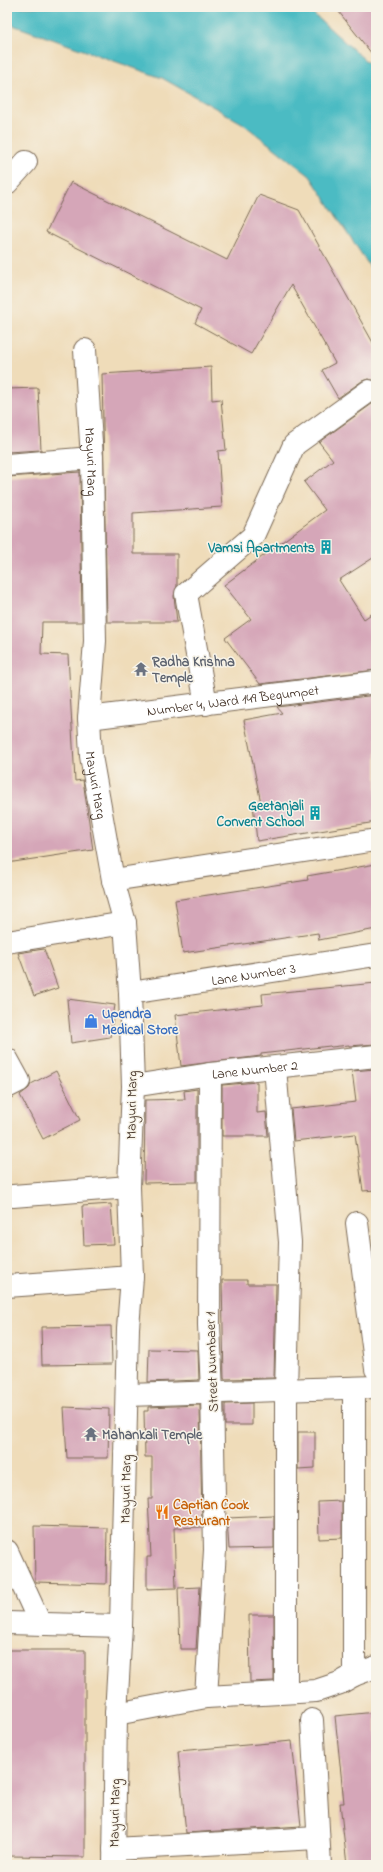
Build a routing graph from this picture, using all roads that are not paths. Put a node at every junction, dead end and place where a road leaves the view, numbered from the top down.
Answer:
1 (26, 162) dead end
2 (7, 183) edge
3 (85, 350) dead end
4 (370, 390) dead end
5 (92, 458) junction
6 (7, 466) edge
7 (376, 682) edge
8 (206, 704) junction
9 (89, 718) junction
10 (376, 840) edge
11 (113, 880) junction
12 (125, 923) junction
13 (7, 942) edge
14 (376, 955) edge
15 (130, 993) junction
16 (376, 1056) edge
17 (7, 1059) edge
18 (275, 1068) junction
19 (210, 1074) junction
20 (133, 1086) junction
21 (7, 1087) edge
22 (130, 1187) junction
23 (13, 1196) dead end
24 (357, 1223) dead end
25 (132, 1277) junction
26 (7, 1286) edge
27 (376, 1369) edge
28 (376, 1387) edge
29 (354, 1389) junction
30 (286, 1390) junction
31 (212, 1392) junction
32 (127, 1395) junction
33 (7, 1551) edge
34 (40, 1623) junction
35 (7, 1624) edge
36 (121, 1626) junction
37 (376, 1667) edge
38 (354, 1675) junction
39 (286, 1692) junction
40 (206, 1697) junction
41 (116, 1714) junction
42 (312, 1720) dead end
43 (318, 1838) junction
44 (114, 1857) edge
45 (320, 1865) edge

1 - 2 street
3 - 5 street, Mayuri Marg
4 - 8 street
5 - 6 street
5 - 9 street, Mayuri Marg
7 - 8 street, Number 4, Ward 149 Begumpet
8 - 9 street, Number 4, Ward 149 Begumpet
9 - 11 street, Mayuri Marg
10 - 11 street
11 - 12 street, Mayuri Marg
12 - 13 street
12 - 15 street, Mayuri Marg
14 - 15 street, Lane Number 3
15 - 20 street, Mayuri Marg
16 - 18 street, Lane Number 2
17 - 21 street
18 - 19 street, Lane Number 2
18 - 30 street
19 - 20 street, Lane Number 2
19 - 31 street, Street Numbaer 1
20 - 22 street, Mayuri Marg
22 - 23 street
22 - 25 street, Mayuri Marg
24 - 27 street
25 - 26 street
25 - 32 street, Mayuri Marg
28 - 29 street
29 - 30 street
29 - 38 street
30 - 31 street
30 - 39 street
31 - 32 street
31 - 40 street, Street Numbaer 1
32 - 36 street, Mayuri Marg
33 - 34 street
34 - 35 street
34 - 36 street
36 - 41 street, Mayuri Marg
37 - 38 street
38 - 39 street
39 - 40 street
40 - 41 street
41 - 44 street, Mayuri Marg
42 - 43 street
43 - 44 street
43 - 45 street

